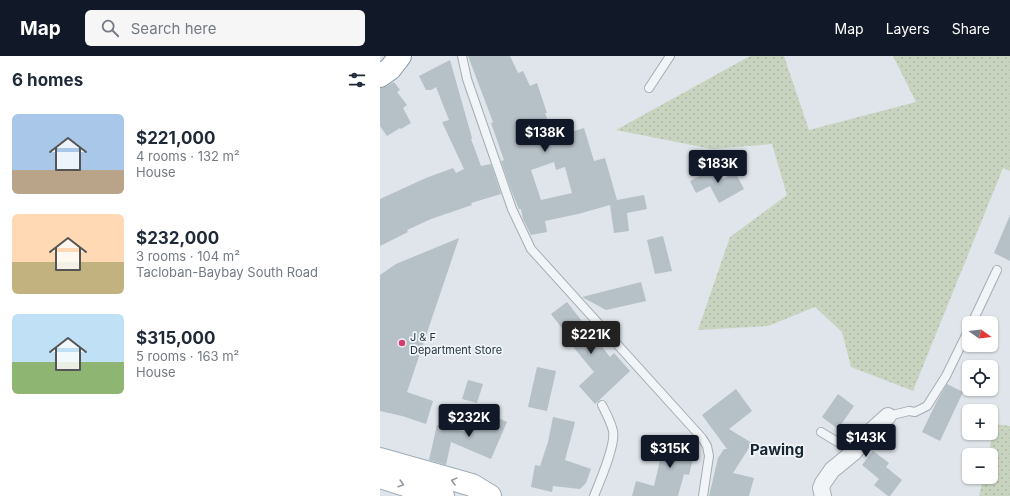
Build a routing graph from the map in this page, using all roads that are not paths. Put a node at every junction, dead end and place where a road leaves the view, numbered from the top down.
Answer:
1 (390, 56) edge
2 (400, 56) edge
3 (462, 56) edge
4 (670, 56) edge
5 (380, 61) edge
6 (380, 76) edge
7 (649, 88) dead end
8 (997, 270) dead end
9 (975, 316) edge
10 (962, 343) edge
11 (602, 405) dead end
12 (888, 416) joint
13 (821, 432) dead end
14 (854, 452) junction
15 (380, 460) edge
16 (380, 477) edge
17 (443, 496) edge
18 (490, 496) edge
19 (594, 496) edge
20 (703, 496) edge
21 (823, 496) edge

1 - 5 main road
2 - 6 main road
3 - 20 lane
4 - 7 lane
8 - 9 lane
10 - 12 lane
11 - 19 lane
12 - 14 street
13 - 14 lane
14 - 21 street
18 -> 15 main road
16 -> 17 main road

